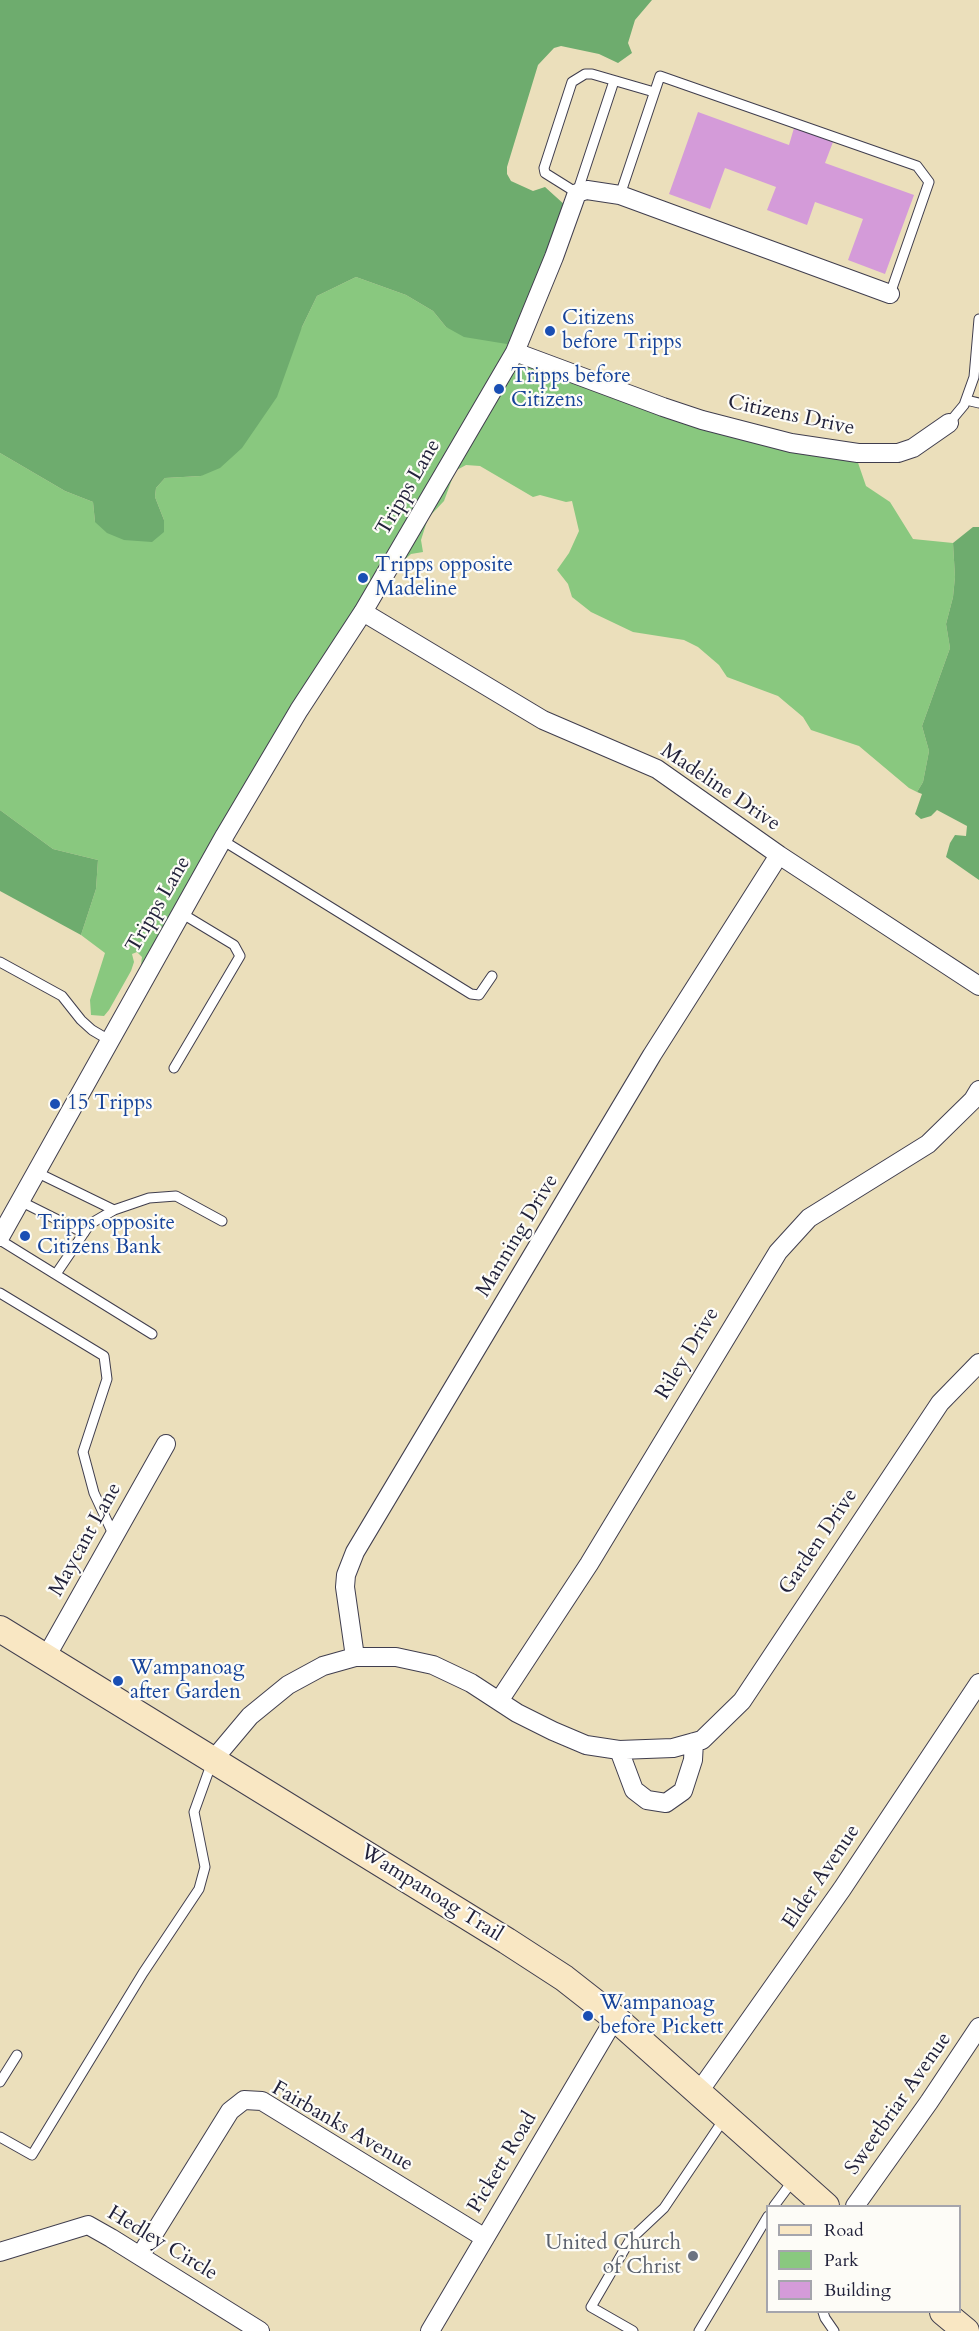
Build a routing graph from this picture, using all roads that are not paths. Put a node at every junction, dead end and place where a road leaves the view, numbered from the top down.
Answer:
1 (614, 81) junction
2 (654, 92) junction
3 (577, 193) junction
4 (620, 195) junction
5 (890, 294) joint
6 (979, 319) edge
7 (515, 352) junction
8 (966, 400) junction
9 (979, 403) edge
10 (949, 423) joint
11 (363, 612) junction
12 (222, 840) junction
13 (779, 855) junction
14 (181, 913) junction
15 (0, 962) edge
16 (492, 976) dead end
17 (979, 986) edge
18 (109, 1040) junction
19 (174, 1068) dead end
20 (979, 1090) edge
21 (36, 1172) junction
22 (20, 1201) junction
23 (114, 1210) junction
24 (222, 1221) dead end
25 (84, 1233) junction
26 (0, 1238) edge
27 (56, 1274) junction
28 (0, 1293) edge
29 (152, 1334) dead end
30 (979, 1363) edge
31 (166, 1444) dead end
32 (114, 1536) junction
33 (0, 1629) edge
34 (46, 1657) junction
35 (355, 1657) junction
36 (978, 1685) edge
37 (499, 1701) junction
38 (694, 1742) junction
39 (619, 1750) junction
40 (213, 1760) junction
41 (615, 2018) junction
42 (979, 2028) edge
43 (17, 2055) dead end
44 (0, 2082) edge
45 (698, 2093) junction
46 (725, 2117) junction
47 (0, 2137) edge
48 (795, 2179) junction
49 (817, 2203) edge
50 (775, 2205) edge
51 (856, 2205) edge
52 (766, 2219) edge
53 (485, 2238) junction
54 (0, 2252) edge
55 (140, 2256) junction
56 (824, 2315) edge
57 (260, 2331) edge
58 (430, 2331) edge
59 (633, 2331) edge
60 (699, 2331) edge
61 (834, 2331) edge

1 - 2 lane
1 - 3 lane
1 - 3 lane
2 - 4 lane
2 - 5 lane
3 - 4 street
3 - 7 street, Tripps Lane
4 - 5 street
6 - 8 lane, Citizens Drive
7 - 10 street, Citizens Drive
7 - 11 street, Tripps Lane
8 - 9 lane
8 - 10 lane, Citizens Drive
11 - 12 street, Tripps Lane
11 - 13 street, Madeline Drive
12 - 14 street, Tripps Lane
12 - 16 lane
13 - 17 street, Madeline Drive
13 - 35 street, Manning Drive
14 - 18 street, Tripps Lane
14 - 19 lane
15 - 18 lane
18 - 21 street, Tripps Lane
20 - 37 street, Riley Drive
21 - 22 street, Tripps Lane
21 - 23 lane
22 - 25 lane
22 - 26 street, Tripps Lane
23 - 24 lane
23 - 25 lane
25 - 27 lane
26 - 27 lane
27 - 29 lane
28 - 32 lane
30 - 38 street, Garden Drive
31 - 32 street, Maycant Lane
32 - 34 street, Maycant Lane
33 - 34 main road, Wampanoag Trail
34 - 40 main road, Wampanoag Trail
35 - 37 street, Garden Drive
35 - 40 street, Garden Drive
36 - 45 street, Elder Avenue
37 - 39 street, Garden Drive
38 - 39 street, Garden Drive
38 - 39 street
40 - 41 main road, Wampanoag Trail
40 - 47 lane
41 - 45 main road, Wampanoag Trail
41 - 53 street, Pickett Road
42 - 51 street, Sweetbriar Avenue
43 - 44 lane
45 - 46 main road, Wampanoag Trail
46 - 48 main road, Wampanoag Trail
46 - 59 lane
48 - 49 main road, Wampanoag Trail
48 - 50 lane
52 - 60 lane
53 - 55 street, Fairbanks Avenue
53 - 58 street, Pickett Road
54 - 55 street, Hedley Circle
55 - 57 street, Hedley Circle
56 - 61 lane

